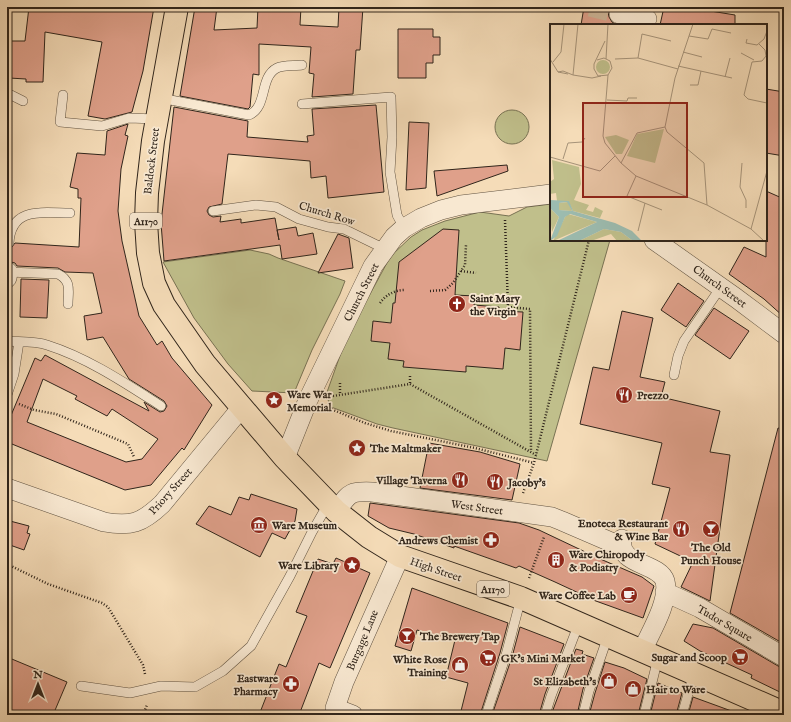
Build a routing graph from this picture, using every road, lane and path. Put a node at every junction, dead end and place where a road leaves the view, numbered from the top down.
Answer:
1 (177, 7) edge
2 (619, 14) tunnel mouth
3 (648, 17) edge
4 (302, 65) dead end
5 (7, 92) edge
6 (63, 95) dead end
7 (23, 101) dead end
8 (302, 104) dead end
9 (158, 109) junction
10 (550, 194) edge
11 (505, 200) junction
12 (213, 211) dead end
13 (70, 213) dead end
14 (404, 228) junction
15 (589, 241) edge
16 (655, 241) edge
17 (9, 243) dead end
18 (466, 246) dead end
19 (385, 249) junction
20 (461, 271) junction
21 (8, 273) edge
22 (476, 273) dead end
23 (720, 287) junction
24 (430, 292) dead end
25 (68, 304) dead end
26 (784, 334) edge
27 (7, 341) edge
28 (19, 342) junction
29 (674, 375) dead end
30 (410, 376) dead end
31 (410, 384) junction
32 (7, 395) edge
33 (308, 400) junction
34 (14, 402) dead end
35 (161, 406) dead end
36 (242, 407) junction
37 (531, 451) junction
38 (536, 455) junction
39 (134, 457) dead end
40 (285, 458) junction
41 (534, 463) junction
42 (7, 488) edge
43 (332, 508) junction
44 (516, 512) junction
45 (552, 517) junction
46 (400, 556) junction
47 (7, 564) edge
48 (665, 592) junction
49 (521, 598) junction
50 (579, 624) junction
51 (608, 636) junction
52 (650, 654) junction
53 (784, 657) edge
54 (694, 674) junction
55 (81, 686) dead end
56 (147, 689) junction
57 (774, 712) edge
58 (143, 715) edge
59 (353, 715) edge
60 (486, 715) edge
61 (546, 715) edge
62 (583, 715) edge
63 (644, 715) edge
64 (682, 715) edge

1 - 9 main road, Baldock Street / A1170
2 - 3 street
4 - 9 lane
5 - 7 lane
6 - 9 lane
8 - 14 lane
9 - 36 main road, Baldock Street / A1170
10 - 11 street, Church Street
11 - 14 street, Church Street
11 - 37 path
12 - 19 lane, Church Row
13 - 17 lane
14 - 19 street, Church Street
15 - 38 path
16 - 23 street, Church Street
18 - 20 path
19 - 33 street, Church Street
20 - 22 path
20 - 24 path
21 - 25 lane
23 - 26 street, Church Street
23 - 29 lane
27 - 28 lane
28 - 32 lane
28 - 35 lane
30 - 31 path
31 - 33 path
31 - 37 path
33 - 40 street, Church Street
33 - 41 path
34 - 39 path
36 - 40 main road, High Street / A1170
36 - 42 street, Priory Street
37 - 38 path
38 - 41 path
40 - 43 main road, High Street / A1170
41 - 44 path
43 - 44 street, West Street
43 - 46 main road, High Street / A1170
43 - 56 lane
44 - 45 street, West Street
45 - 48 street, West Street
45 - 49 path
46 - 49 main road, High Street / A1170
46 - 59 street, Burgage Lane
47 - 56 path
48 - 52 street
48 - 53 street, Tudor Square
49 - 50 main road, High Street / A1170
49 - 60 lane
50 - 51 main road, High Street / A1170
50 - 61 lane
51 - 52 main road, High Street / A1170
51 - 62 lane
52 - 54 main road, High Street / A1170
52 - 63 lane
54 - 57 main road, High Street / A1170
54 - 64 lane
55 - 56 lane
56 - 58 path

